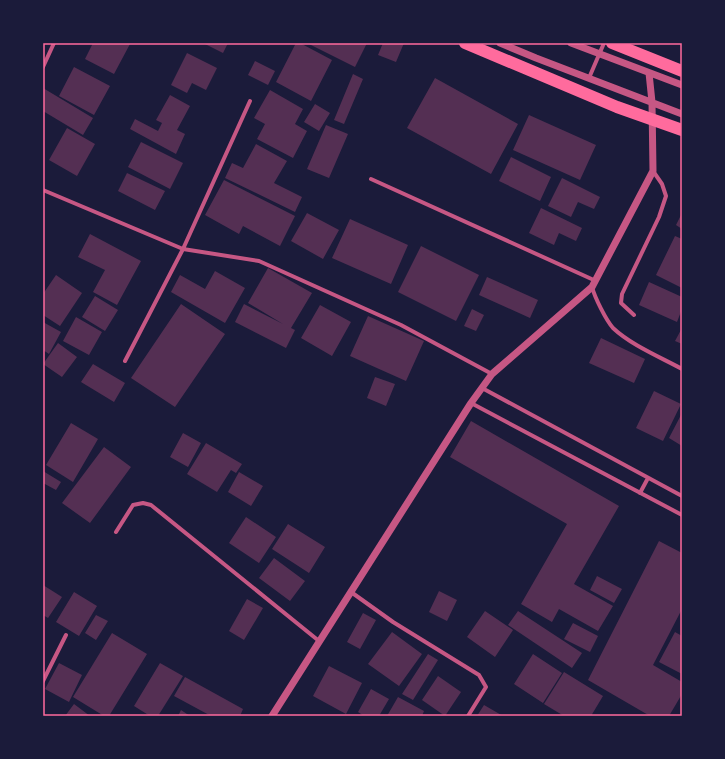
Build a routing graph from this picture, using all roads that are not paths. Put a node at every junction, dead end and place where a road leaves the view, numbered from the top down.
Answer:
1 (54, 43) edge
2 (465, 43) edge
3 (500, 43) edge
4 (571, 43) edge
5 (604, 43) edge
6 (612, 43) edge
7 (599, 54) junction
8 (43, 67) edge
9 (682, 71) edge
10 (649, 73) junction
11 (589, 78) junction
12 (682, 85) edge
13 (250, 101) dead end
14 (652, 102) junction
15 (682, 114) edge
16 (682, 130) edge
17 (653, 171) junction
18 (371, 179) dead end
19 (43, 190) edge
20 (183, 249) junction
21 (594, 284) junction
22 (634, 315) dead end
23 (125, 361) dead end
24 (682, 369) edge
25 (492, 374) junction
26 (482, 388) junction
27 (471, 403) junction
28 (648, 478) junction
29 (640, 493) junction
30 (682, 496) edge
31 (682, 515) edge
32 (116, 532) dead end
33 (351, 592) junction
34 (66, 635) dead end
35 (320, 641) junction
36 (43, 681) edge
37 (272, 716) edge
38 (468, 716) edge

1 - 8 street
2 - 16 highway
3 - 11 street
4 - 7 street
5 - 7 street
6 - 9 highway
7 - 10 street
7 - 11 street
10 - 12 street
10 - 14 street
11 - 14 street
13 - 20 street
14 - 15 street
14 - 17 street
17 - 21 street
17 - 22 street
18 - 21 street
19 - 20 street
20 - 23 street
20 - 25 street
21 - 24 street
21 - 25 street
25 - 26 street
26 - 27 street
26 - 28 street
27 - 29 street
27 - 33 street
28 - 29 street
28 - 30 street
29 - 31 street
32 - 35 street
33 - 35 street
33 - 38 street
34 - 36 street
35 - 37 street

